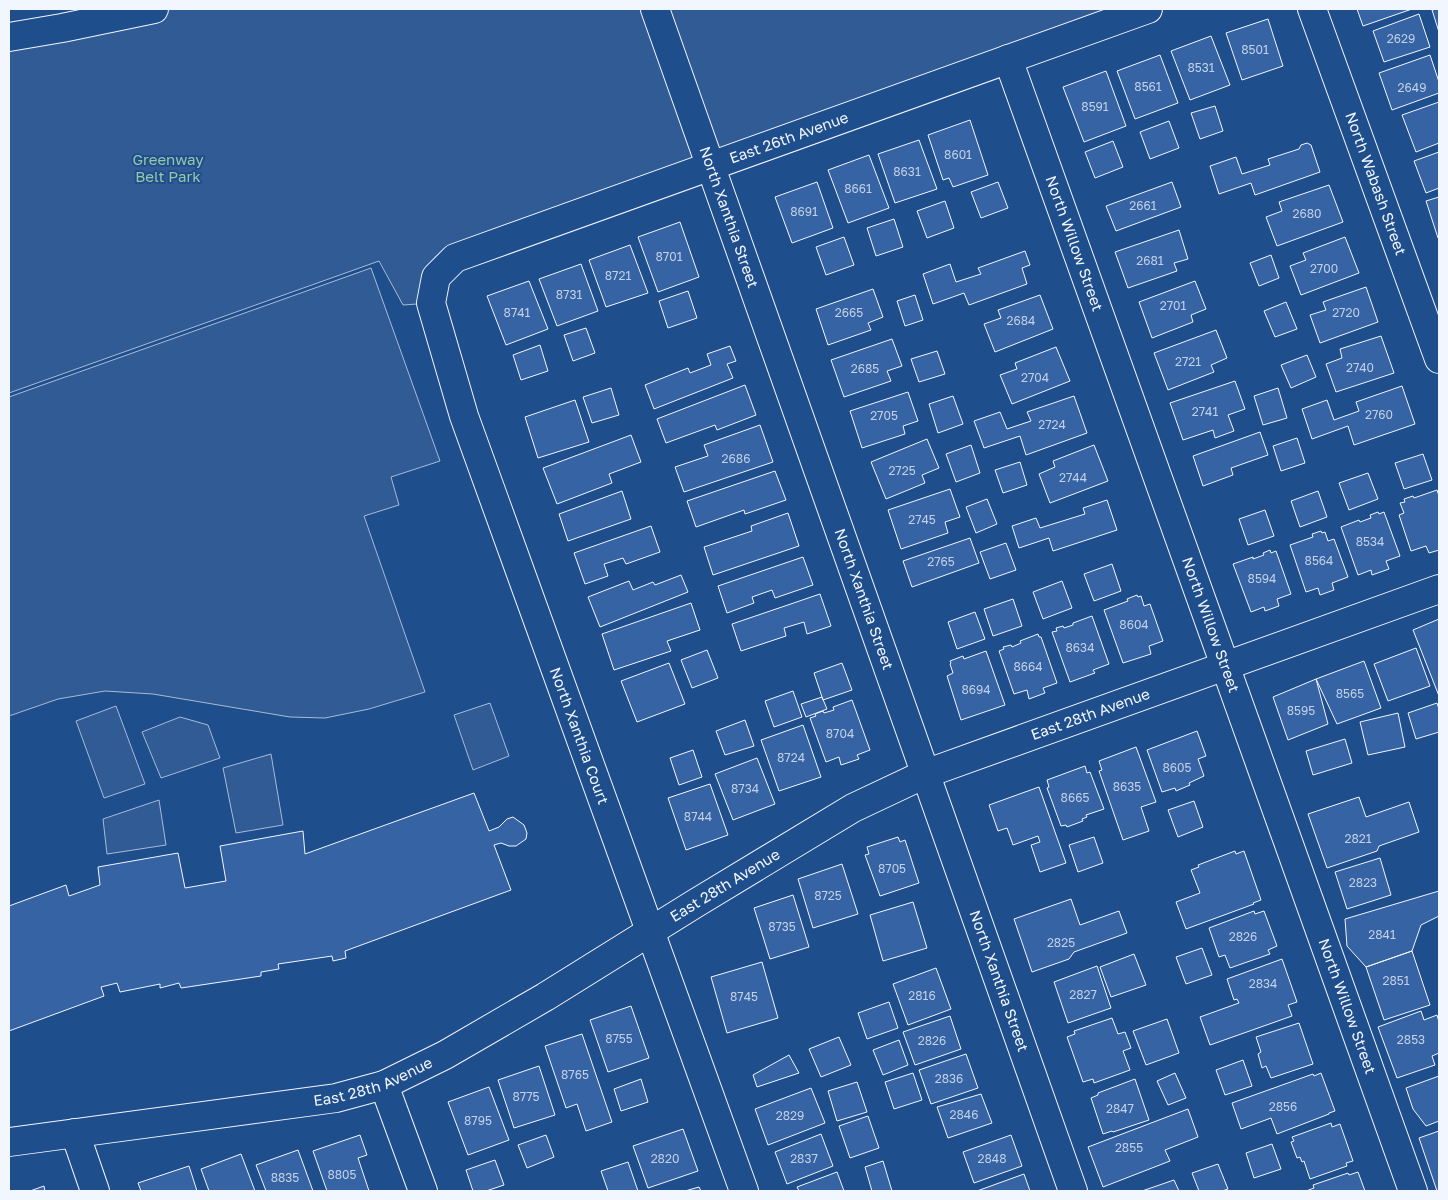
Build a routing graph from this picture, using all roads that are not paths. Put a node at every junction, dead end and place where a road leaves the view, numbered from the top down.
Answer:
1 (154, 9) edge
2 (655, 9) edge
3 (1148, 9) edge
4 (1312, 9) edge
5 (9, 37) edge
6 (1008, 59) junction
7 (711, 166) junction
8 (436, 277) joint
9 (1439, 359) edge
10 (1439, 589) edge
11 (1225, 666) junction
12 (925, 774) junction
13 (650, 931) junction
14 (384, 1085) junction
15 (74, 1133) junction
16 (9, 1142) edge
17 (95, 1191) edge
18 (422, 1191) edge
19 (744, 1191) edge
20 (1073, 1191) edge
21 (1413, 1191) edge

1 - 5 street
2 - 7 street, North Xanthia Street
3 - 6 street, East 26th Avenue
4 - 9 street, North Wabash Street
6 - 7 street, East 26th Avenue
6 - 11 street, North Willow Street
7 - 8 street, East 26th Avenue
7 - 12 street, North Xanthia Street
8 - 13 street, North Xanthia Court
10 - 11 street, East 28th Avenue
11 - 12 street, East 28th Avenue
11 - 21 street, North Willow Street
12 - 13 street, East 28th Avenue
12 - 20 street, North Xanthia Street
13 - 14 street, East 28th Avenue
13 - 19 street, North Xanthia Court
14 - 15 street, East 28th Avenue
14 - 18 street
15 - 16 street, East 28th Avenue
15 - 17 street

